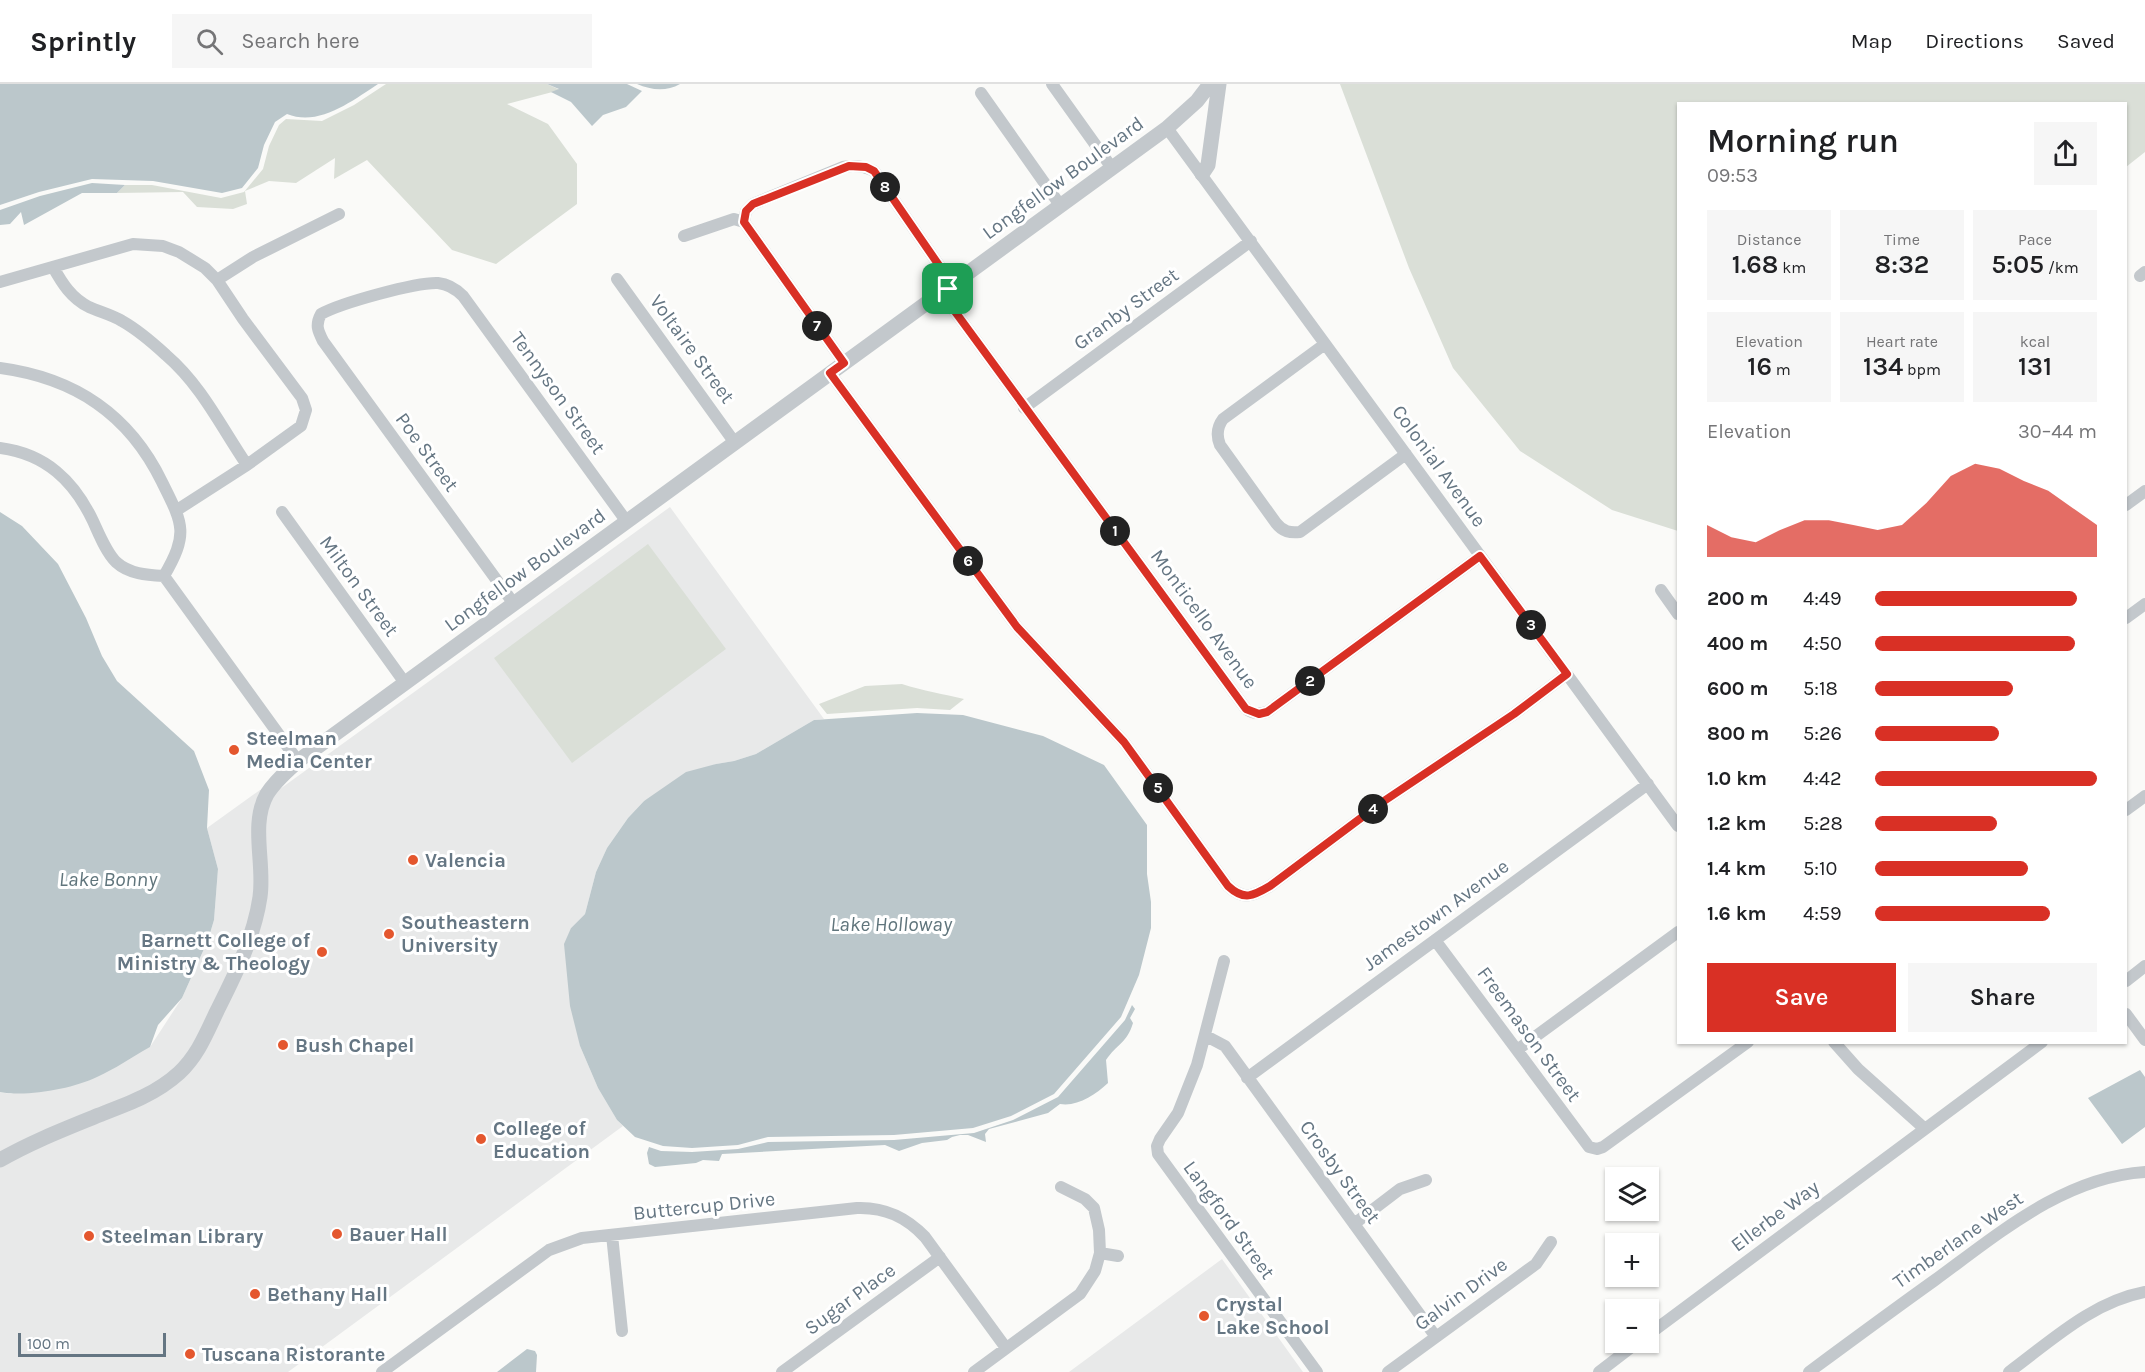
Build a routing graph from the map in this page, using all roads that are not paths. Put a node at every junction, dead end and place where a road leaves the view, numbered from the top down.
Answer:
1 (1052, 84) edge
2 (1210, 84) edge
3 (1219, 84) edge
4 (981, 93) dead end
5 (1167, 128) junction
6 (1112, 168) junction
7 (1202, 174) junction
8 (1060, 205) junction
9 (339, 214) dead end
10 (744, 222) junction
11 (684, 236) dead end
12 (1251, 241) junction
13 (53, 267) junction
14 (617, 279) dead end
15 (217, 280) junction
16 (0, 282) edge
17 (948, 289) junction
18 (318, 320) joint
19 (1325, 344) junction
20 (844, 363) junction
21 (0, 368) edge
22 (830, 373) junction
23 (1024, 408) junction
24 (735, 443) junction
25 (0, 448) edge
26 (1406, 454) junction
27 (247, 465) junction
28 (2145, 491) edge
29 (2127, 504) edge
30 (177, 510) junction
31 (282, 512) dead end
32 (627, 522) junction
33 (1480, 556) junction
34 (164, 576) junction
35 (1661, 590) dead end
36 (514, 604) junction
37 (2145, 604) edge
38 (1677, 613) edge
39 (2127, 617) edge
40 (1567, 674) junction
41 (405, 683) junction
42 (298, 761) junction
43 (1648, 784) junction
44 (2145, 796) edge
45 (2127, 809) edge
46 (1674, 810) edge
47 (1677, 933) edge
48 (1435, 940) junction
49 (1224, 961) dead end
50 (2145, 966) edge
51 (2127, 980) edge
52 (2127, 1015) edge
53 (1206, 1036) junction
54 (2145, 1040) edge
55 (1745, 1044) edge
56 (1836, 1044) edge
57 (2039, 1044) edge
58 (1517, 1050) junction
59 (1247, 1077) junction
60 (1925, 1129) junction
61 (0, 1160) edge
62 (2145, 1172) edge
63 (1426, 1180) dead end
64 (1061, 1187) dead end
65 (1354, 1224) junction
66 (612, 1235) junction
67 (1551, 1242) dead end
68 (1100, 1253) junction
69 (1118, 1256) dead end
70 (940, 1257) junction
71 (2145, 1292) edge
72 (1659, 1327) edge
73 (622, 1331) dead end
74 (1436, 1337) junction
75 (1006, 1348) junction
76 (1624, 1353) edge
77 (382, 1372) edge
78 (782, 1372) edge
79 (974, 1372) edge
80 (1317, 1372) edge
81 (1388, 1372) edge
82 (1599, 1372) edge
83 (1809, 1372) edge
84 (2009, 1372) edge

1 - 6 street
2 - 5 street, Longfellow Boulevard
3 - 7 street
4 - 8 street
5 - 6 street, Longfellow Boulevard
5 - 7 street, Colonial Avenue
6 - 8 street, Longfellow Boulevard
7 - 12 street, Colonial Avenue
8 - 17 street, Longfellow Boulevard
9 - 15 street
10 - 11 street
10 - 17 street, Monticello Avenue
10 - 20 street
12 - 19 street, Colonial Avenue
12 - 23 street, Granby Street
13 - 15 street
13 - 16 street
13 - 27 street
14 - 24 street, Voltaire Street
15 - 27 street
17 - 20 street, Longfellow Boulevard
17 - 23 street, Monticello Avenue
18 - 32 street, Tennyson Street
18 - 36 street, Poe Street
19 - 26 street, Colonial Avenue
19 - 26 street
20 - 22 street, Longfellow Boulevard
21 - 30 street
22 - 24 street, Longfellow Boulevard
22 - 40 street
23 - 33 street, Monticello Avenue
24 - 32 street, Longfellow Boulevard
25 - 34 street
26 - 33 street, Colonial Avenue
27 - 30 street
28 - 29 street
30 - 34 street
31 - 41 street, Milton Street
32 - 36 street, Longfellow Boulevard
33 - 40 street, Colonial Avenue
34 - 42 street
35 - 38 street
36 - 41 street, Longfellow Boulevard
37 - 39 street
40 - 43 street, Colonial Avenue
41 - 42 street, Longfellow Boulevard
42 - 61 street, Longfellow Boulevard
43 - 46 street, Colonial Avenue
43 - 48 street, Jamestown Avenue
44 - 45 street
47 - 58 street
48 - 58 street, Freemason Street
48 - 59 street, Jamestown Avenue
49 - 53 street
50 - 51 street
52 - 54 street
53 - 59 street, Crosby Street
53 - 80 street, Langford Street
55 - 58 street, Freemason Street
56 - 60 street
57 - 60 street, Ellerbe Way
59 - 65 street, Crosby Street
60 - 72 street, Ellerbe Way
62 - 83 street, Timberlane West
63 - 65 street
64 - 68 street
65 - 74 street, Crosby Street
66 - 70 street, Buttercup Drive
66 - 73 street
66 - 77 street, Buttercup Drive
67 - 74 street, Galvin Drive
68 - 69 street
68 - 75 street
70 - 75 street, Buttercup Drive
70 - 78 street, Sugar Place
71 - 84 street
74 - 81 street, Galvin Drive
75 - 79 street
76 - 82 street

